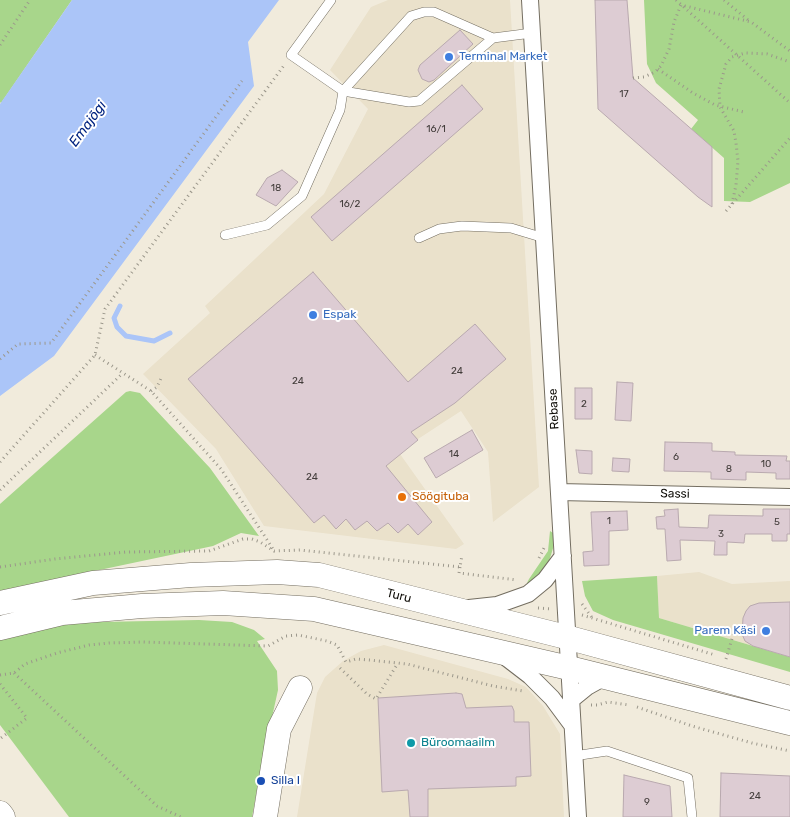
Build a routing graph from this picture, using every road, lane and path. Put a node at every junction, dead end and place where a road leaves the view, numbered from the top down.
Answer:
1 (30, 0) edge
2 (331, 0) edge
3 (530, 0) edge
4 (676, 0) edge
5 (724, 0) edge
6 (681, 5) junction
7 (751, 22) junction
8 (532, 33) junction
9 (493, 38) junction
10 (0, 46) edge
11 (790, 51) edge
12 (737, 54) junction
13 (291, 55) junction
14 (790, 62) edge
15 (658, 69) junction
16 (633, 78) dead end
17 (242, 81) dead end
18 (343, 91) junction
19 (790, 103) edge
20 (720, 107) junction
21 (744, 112) dead end
22 (790, 138) edge
23 (732, 204) junction
24 (726, 210) dead end
25 (225, 235) dead end
26 (419, 238) dead end
27 (544, 238) junction
28 (95, 355) junction
29 (0, 359) edge
30 (123, 373) junction
31 (162, 376) dead end
32 (151, 391) junction
33 (0, 462) edge
34 (0, 490) edge
35 (559, 492) junction
36 (790, 497) edge
37 (274, 551) dead end
38 (563, 556) junction
39 (460, 567) dead end
40 (528, 594) junction
41 (0, 603) edge
42 (454, 609) junction
43 (566, 610) junction
44 (736, 624) dead end
45 (0, 628) edge
46 (286, 636) dead end
47 (566, 637) junction
48 (498, 652) junction
49 (726, 658) junction
50 (735, 661) dead end
51 (398, 663) dead end
52 (340, 668) dead end
53 (569, 668) junction
54 (14, 673) junction
55 (0, 675) edge
56 (605, 677) junction
57 (0, 684) edge
58 (300, 688) dead end
59 (790, 698) edge
60 (571, 700) junction
61 (790, 723) edge
62 (573, 725) junction
63 (1, 738) edge
64 (574, 756) junction
65 (0, 813) edge
66 (3, 817) edge
67 (181, 817) edge
68 (265, 817) edge
69 (578, 817) edge
70 (692, 817) edge

1 - 10 path
2 - 13 lane
3 - 8 street, Rebase
4 - 6 path
5 - 7 path
6 - 7 path
6 - 12 path
6 - 15 path
7 - 11 path
8 - 9 lane
8 - 27 street, Rebase
9 - 18 lane
9 - 18 lane
12 - 14 path
12 - 19 path
12 - 20 path
13 - 18 lane
13 - 28 path
15 - 16 path
15 - 20 path
17 - 29 path
18 - 25 lane
20 - 21 path
20 - 23 path
22 - 23 path
23 - 24 path
26 - 27 lane
27 - 35 street, Rebase
28 - 30 path
28 - 33 path
30 - 32 path
30 - 34 path
31 - 32 path
32 - 37 path
35 - 36 street, Sassi
35 - 38 street, Rebase
38 - 40 street
38 - 43 street, Rebase
39 - 40 path
40 - 42 street
40 - 43 path
41 - 42 main road, Turu
42 - 47 main road, Turu
43 - 47 street, Rebase
43 - 49 path
44 - 49 path
45 - 48 main road
46 - 54 path
47 - 53 street, Rebase
47 - 59 main road, Turu
48 - 53 main road
48 - 62 street
49 - 50 path
51 - 52 path
53 - 56 main road
53 - 60 street, Rebase
54 - 55 path
54 - 67 path
56 - 60 street
56 - 61 main road
57 - 63 path
58 - 68 main road
60 - 62 street, Rebase
62 - 64 street, Rebase
64 - 69 street, Rebase
64 - 70 lane
65 - 66 main road

